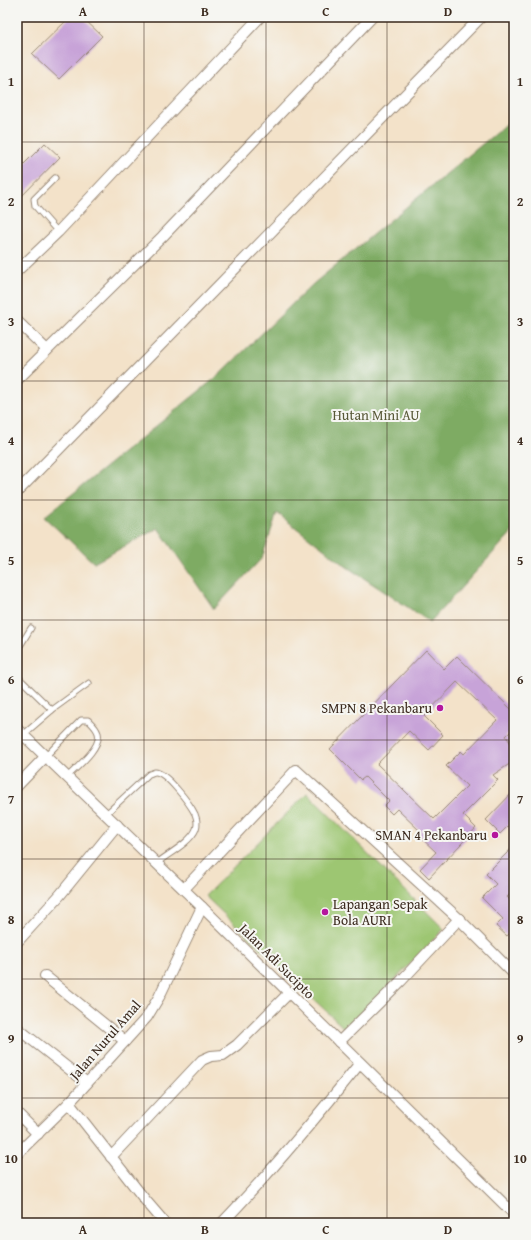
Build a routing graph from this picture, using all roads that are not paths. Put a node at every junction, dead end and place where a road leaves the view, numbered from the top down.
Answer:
1 (260, 17) edge
2 (372, 17) edge
3 (481, 17) edge
4 (55, 178) dead end
5 (58, 232) junction
6 (17, 271) edge
7 (17, 321) edge
8 (47, 350) junction
9 (17, 380) edge
10 (17, 492) edge
11 (31, 628) dead end
12 (17, 650) edge
13 (17, 676) edge
14 (89, 683) dead end
15 (52, 710) junction
16 (20, 732) edge
17 (46, 756) junction
18 (67, 777) junction
19 (17, 786) edge
20 (106, 814) junction
21 (117, 824) junction
22 (157, 863) junction
23 (184, 889) junction
24 (202, 907) junction
25 (459, 919) junction
26 (17, 942) edge
27 (514, 974) edge
28 (45, 976) dead end
29 (290, 993) junction
30 (17, 1028) edge
31 (125, 1041) junction
32 (339, 1042) junction
33 (360, 1063) junction
34 (87, 1083) junction
35 (69, 1103) junction
36 (17, 1112) edge
37 (38, 1134) junction
38 (17, 1154) edge
39 (111, 1157) junction
40 (514, 1214) edge
41 (165, 1223) edge
42 (222, 1223) edge

1 - 5 street
2 - 8 street
3 - 10 street
4 - 5 lane
5 - 6 street
7 - 8 street
8 - 9 street
11 - 12 lane
13 - 15 lane
14 - 15 lane
15 - 16 lane
16 - 17 street, Jalan Adi Sucipto
17 - 18 street, Jalan Adi Sucipto
17 - 18 lane
17 - 19 street
18 - 20 street, Jalan Adi Sucipto
20 - 21 street, Jalan Adi Sucipto
20 - 22 lane
21 - 22 street, Jalan Adi Sucipto
21 - 26 street
22 - 23 street, Jalan Adi Sucipto
23 - 24 street, Jalan Adi Sucipto
23 - 25 street
24 - 29 street, Jalan Adi Sucipto
24 - 31 street, Jalan Nurul Amal
25 - 27 street
25 - 32 street
28 - 31 street
29 - 32 street, Jalan Adi Sucipto
29 - 39 street
30 - 34 street
31 - 34 street, Jalan Nurul Amal
32 - 33 street, Jalan Adi Sucipto
33 - 40 street, Jalan Adi Sucipto
33 - 42 street
34 - 35 street, Jalan Nurul Amal
35 - 37 street, Jalan Nurul Amal
35 - 39 street
36 - 37 street
37 - 38 street, Jalan Nurul Amal
39 - 41 street

